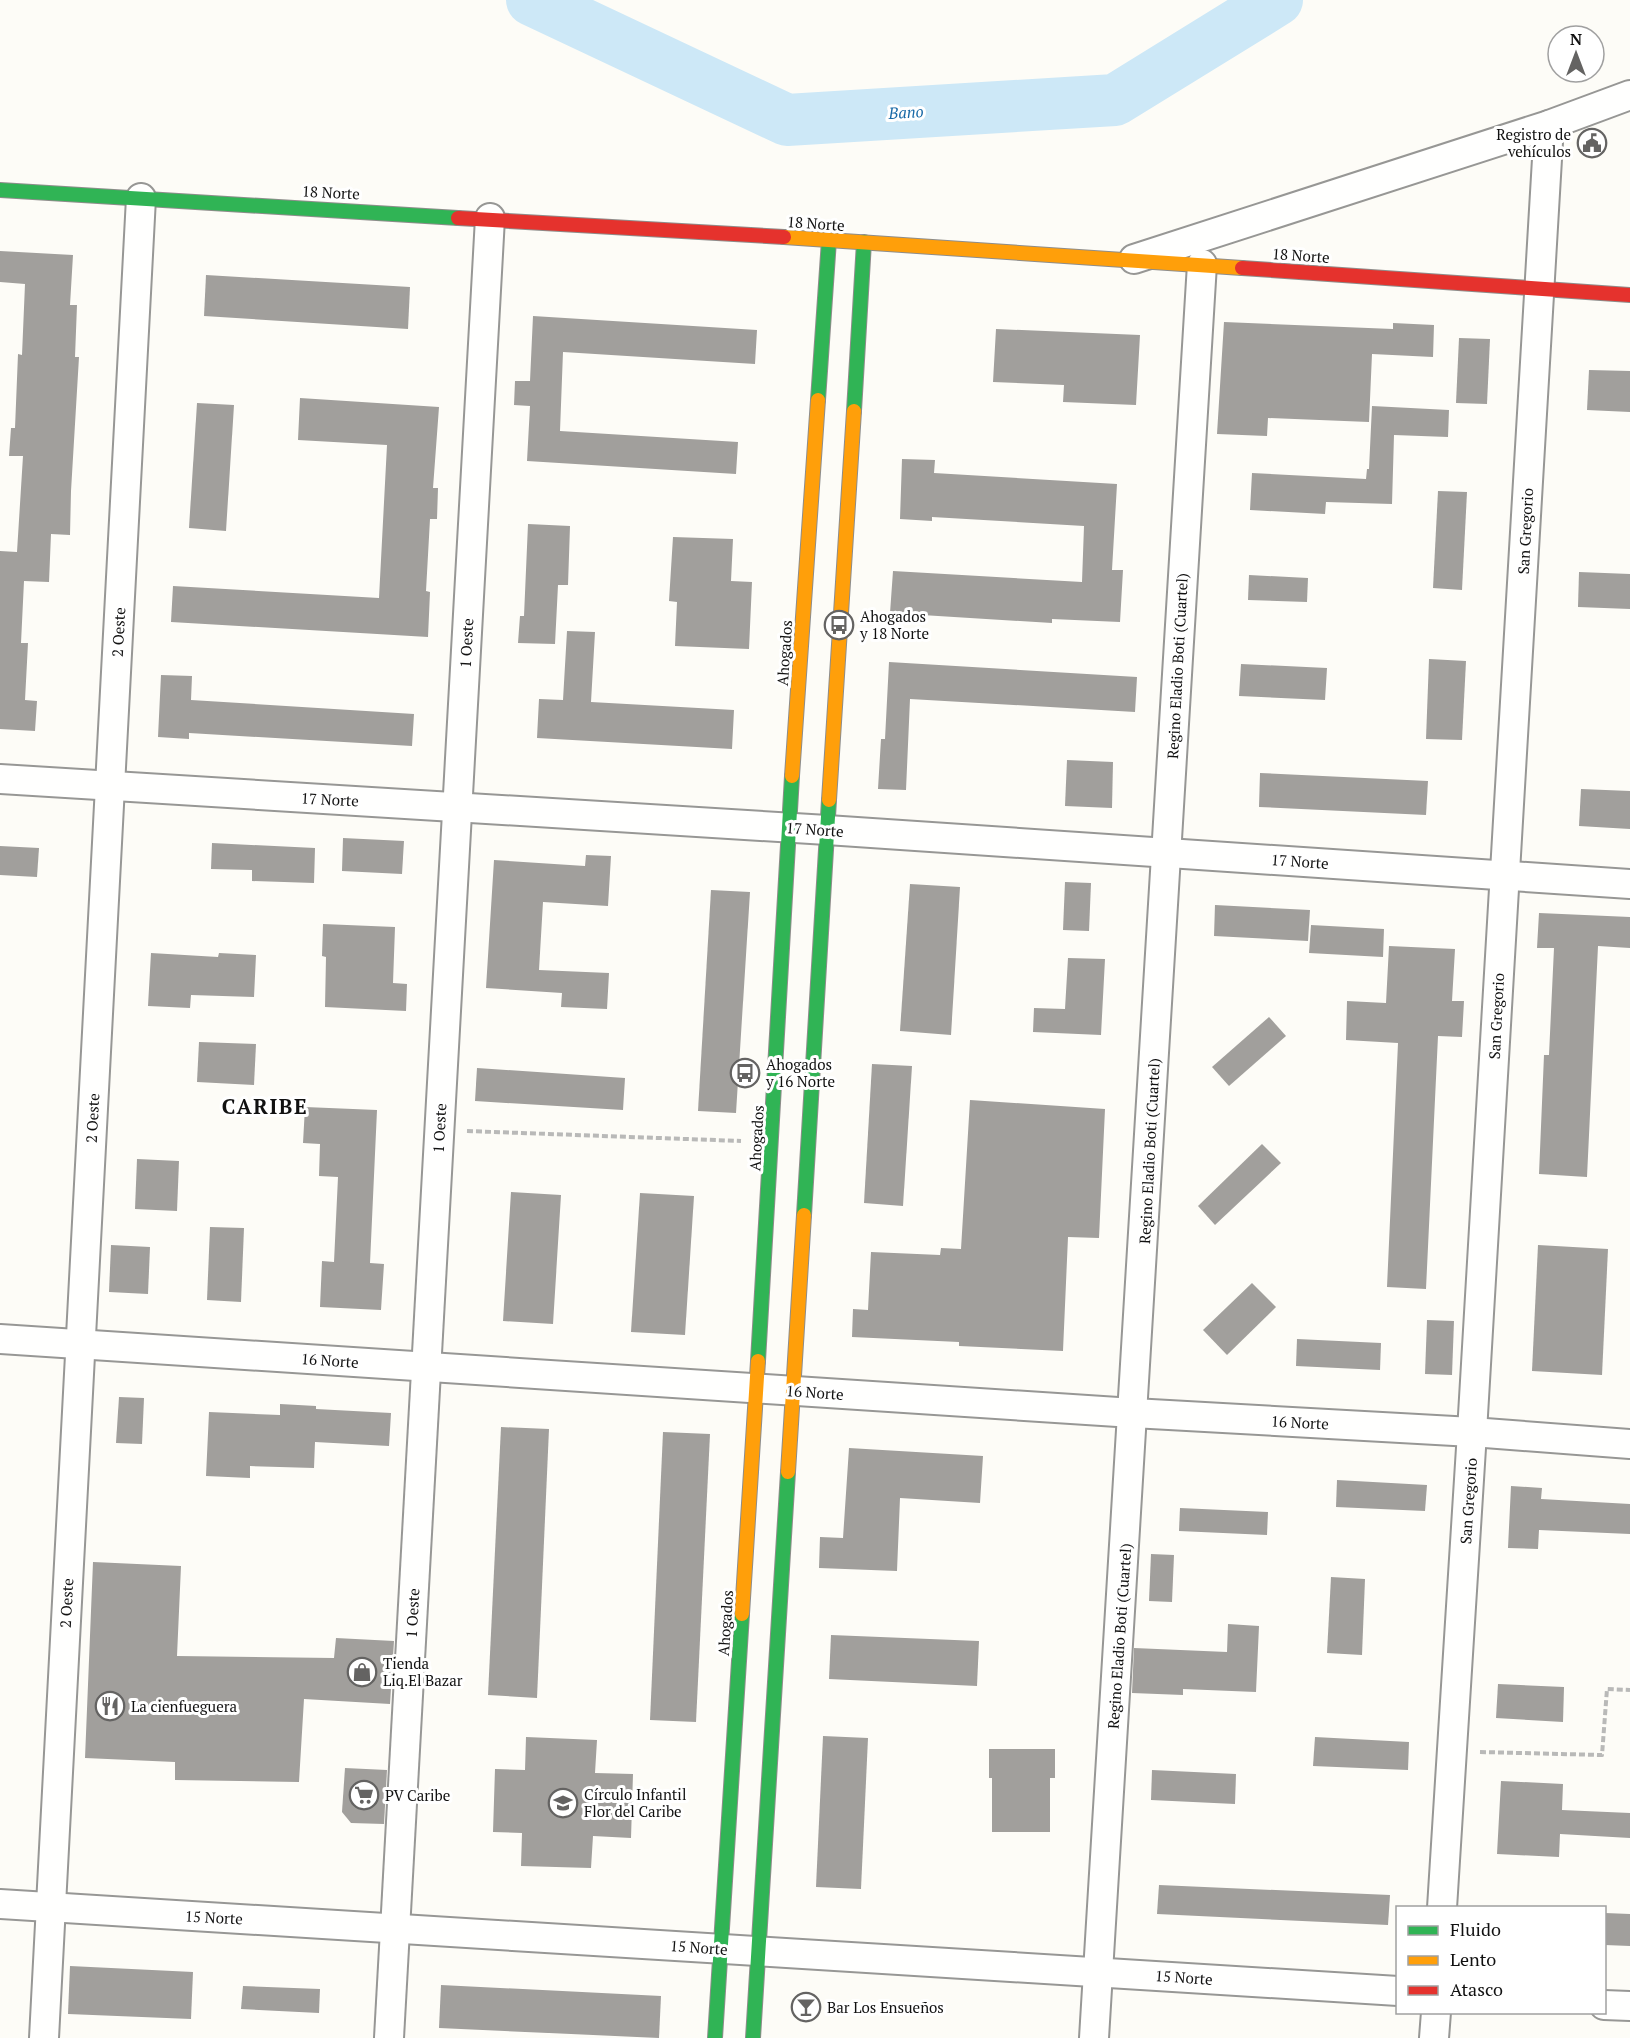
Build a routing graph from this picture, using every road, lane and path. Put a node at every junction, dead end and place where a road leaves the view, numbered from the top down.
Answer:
1 (1630, 95) edge
2 (1549, 125) junction
3 (0, 190) edge
4 (141, 198) junction
5 (490, 218) junction
6 (829, 240) junction
7 (864, 242) junction
8 (1132, 260) junction
9 (1202, 264) junction
10 (1539, 289) junction
11 (1630, 295) edge
12 (0, 779) edge
13 (110, 786) junction
14 (457, 806) junction
15 (788, 827) junction
16 (827, 830) junction
17 (1166, 852) junction
18 (1504, 876) junction
19 (1630, 884) edge
20 (439, 1130) junction
21 (772, 1142) junction
22 (0, 1339) edge
23 (80, 1344) junction
24 (426, 1366) junction
25 (757, 1388) junction
26 (792, 1390) junction
27 (1133, 1413) junction
28 (1472, 1432) junction
29 (1630, 1444) edge
30 (1630, 1690) edge
31 (1451, 1752) junction
32 (0, 1904) edge
33 (1442, 1906) edge
34 (51, 1907) junction
35 (395, 1928) junction
36 (721, 1948) junction
37 (758, 1950) junction
38 (1098, 1972) junction
39 (1396, 1992) edge
40 (1606, 2005) edge
41 (1630, 2006) edge
42 (1436, 2014) edge
43 (44, 2038) edge
44 (388, 2038) edge
45 (715, 2038) edge
46 (753, 2038) edge
47 (1094, 2038) edge
48 (1434, 2038) edge

1 - 2 street
2 - 8 street
2 - 10 street, San Gregorio
3 - 4 main road, 18 Norte
4 - 5 main road, 18 Norte
4 - 13 street, 2 Oeste
5 - 6 main road, 18 Norte
5 - 14 street, 1 Oeste
6 - 7 main road, 18 Norte
6 - 15 main road, Ahogados
7 - 8 main road, 18 Norte
7 - 16 main road
8 - 9 main road, 18 Norte
9 - 10 main road, 18 Norte
9 - 17 street, Regino Eladio Boti (Cuartel)
10 - 11 main road, 18 Norte
10 - 18 street, San Gregorio
12 - 13 street, 17 Norte
13 - 14 street, 17 Norte
13 - 23 street, 2 Oeste
14 - 15 street, 17 Norte
14 - 20 street, 1 Oeste
15 - 16 street, 17 Norte
15 - 21 main road, Ahogados
16 - 17 street, 17 Norte
16 - 26 main road
17 - 18 street, 17 Norte
17 - 27 street, Regino Eladio Boti (Cuartel)
18 - 19 street, 17 Norte
18 - 28 street, San Gregorio
20 - 21 path
20 - 24 street, 1 Oeste
21 - 25 main road, Ahogados
22 - 23 street, 16 Norte
23 - 24 street, 16 Norte
23 - 34 street, 2 Oeste
24 - 25 street, 16 Norte
24 - 35 street, 1 Oeste
25 - 26 street, 16 Norte
25 - 36 main road, Ahogados
26 - 27 street, 16 Norte
26 - 37 main road
27 - 28 street, 16 Norte
27 - 38 street, Regino Eladio Boti (Cuartel)
28 - 29 street, 16 Norte
28 - 31 street, San Gregorio
30 - 31 path
31 - 33 street, San Gregorio
32 - 34 street, 15 Norte
34 - 35 street, 15 Norte
34 - 43 street, 2 Oeste
35 - 36 street, 15 Norte
35 - 44 street, 1 Oeste
36 - 37 street, 15 Norte
36 - 45 main road, Ahogados
37 - 38 street, 15 Norte
37 - 46 main road
38 - 39 street, 15 Norte
38 - 47 street, Regino Eladio Boti (Cuartel)
40 - 41 street
42 - 48 street

